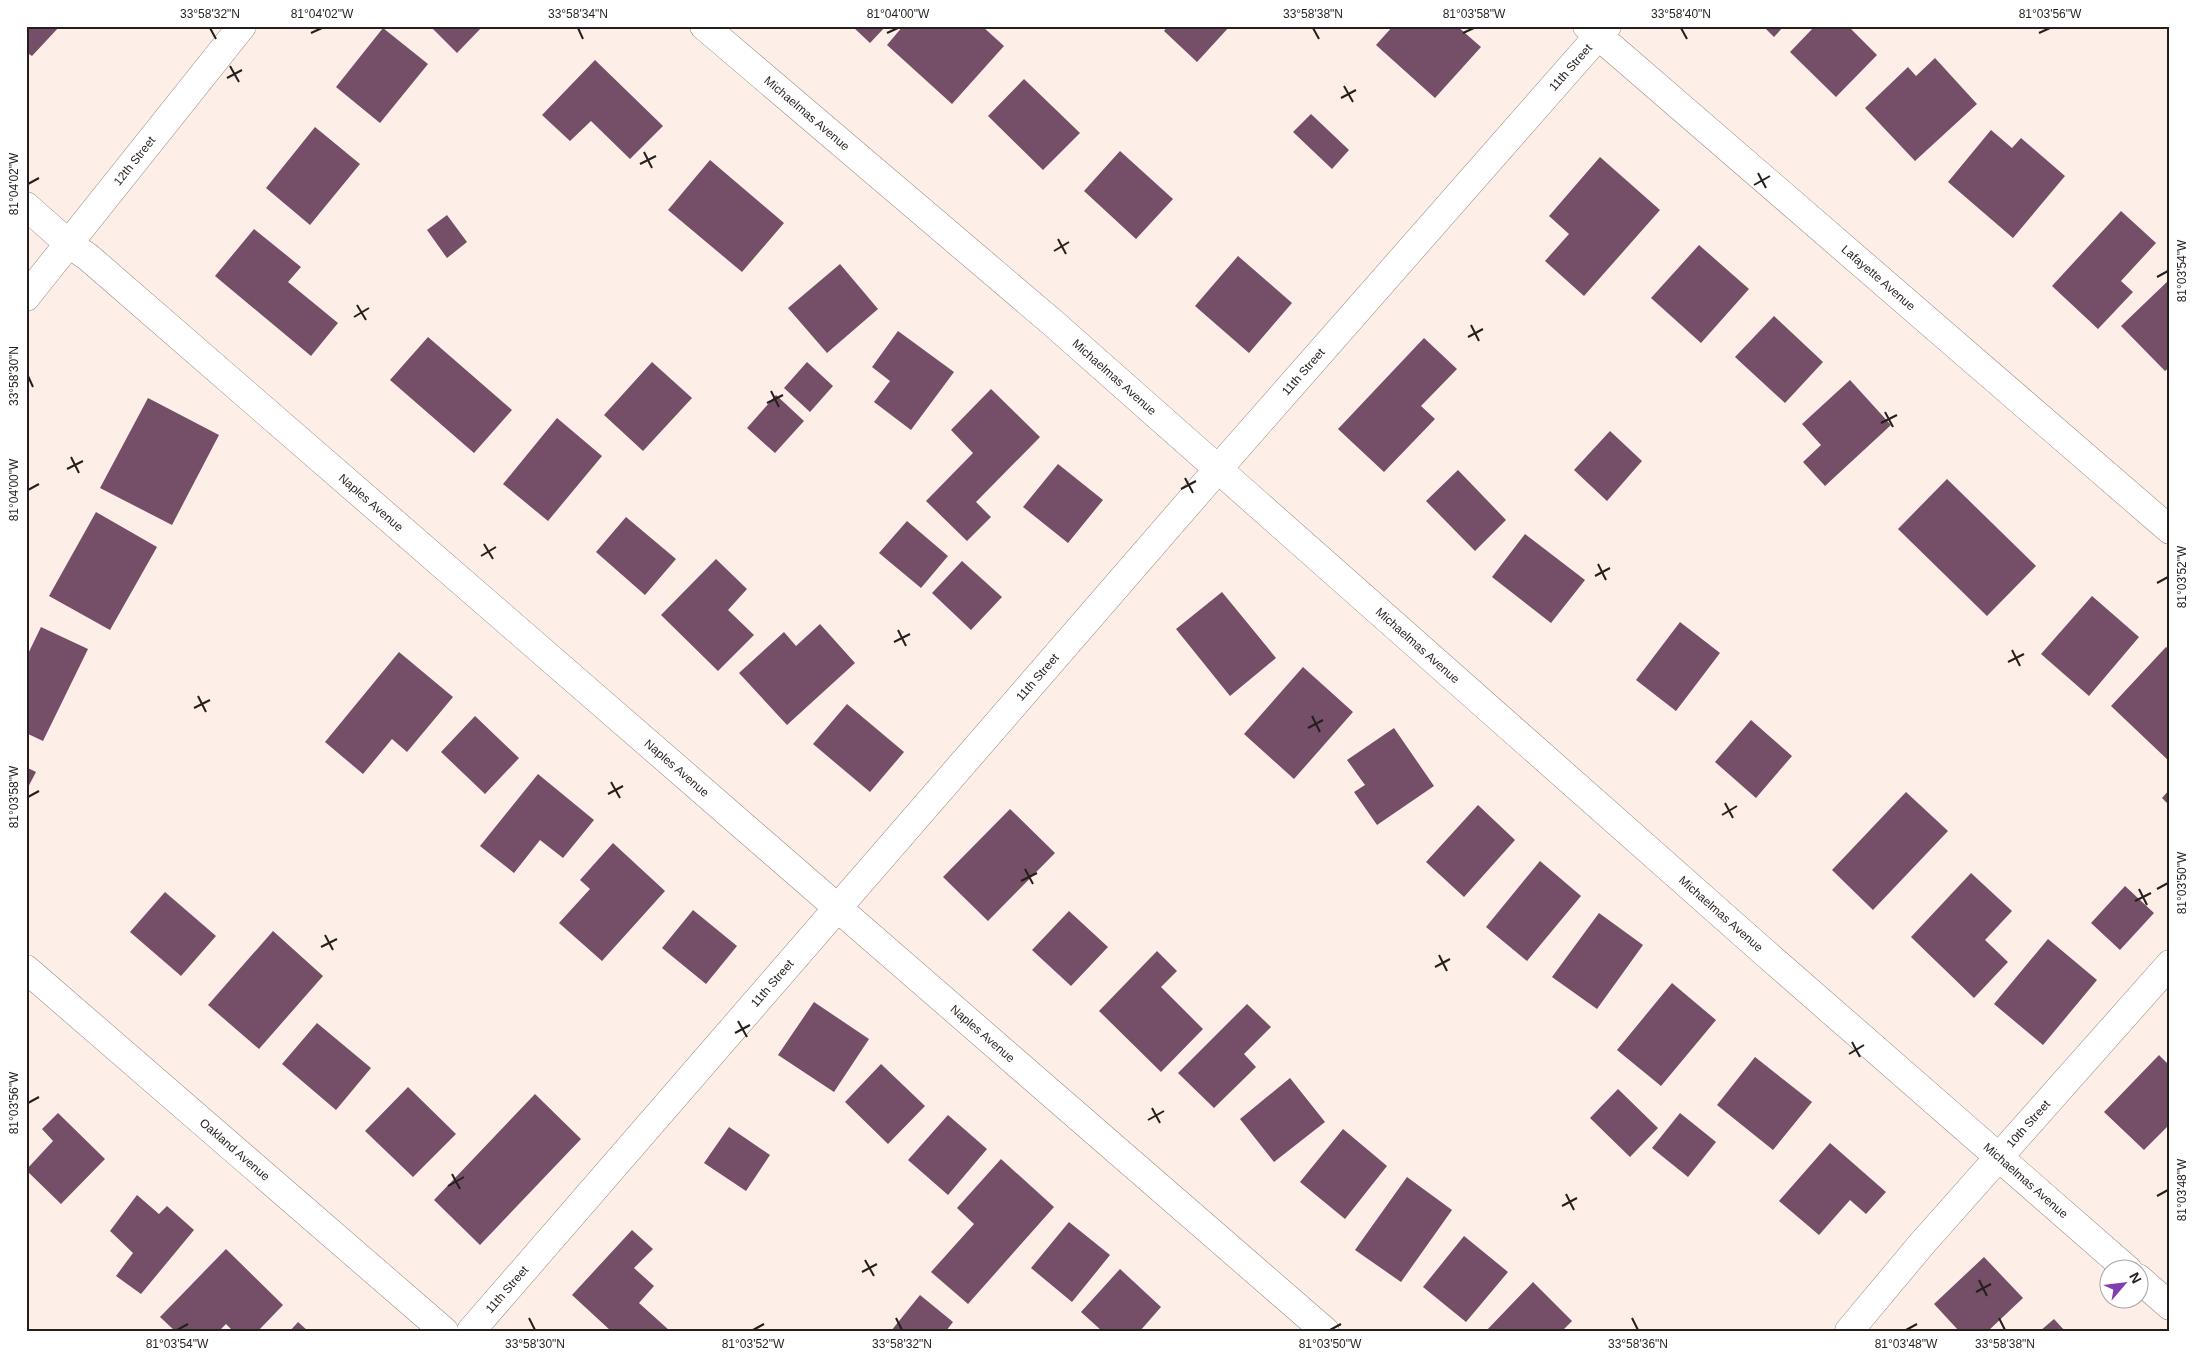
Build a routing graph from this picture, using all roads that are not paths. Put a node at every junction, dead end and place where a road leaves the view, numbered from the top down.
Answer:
1 (242, 26) edge
2 (704, 26) edge
3 (1598, 30) edge
4 (26, 206) edge
5 (69, 244) junction
6 (26, 296) edge
7 (1218, 469) junction
8 (2170, 530) edge
9 (838, 907) junction
10 (2170, 964) edge
11 (26, 968) edge
12 (1999, 1157) junction
13 (2117, 1260) edge
14 (2148, 1287) edge
15 (2170, 1306) edge
16 (444, 1331) edge
17 (471, 1331) edge
18 (1325, 1331) edge
19 (1849, 1331) edge

1 - 5 street, 12th Street
2 - 7 street, Michaelmas Avenue
3 - 7 street, 11th Street
3 - 8 street, Lafayette Avenue
4 - 5 street, Naples Avenue
5 - 6 street, 12th Street
5 - 9 street, Naples Avenue
7 - 9 street, 11th Street
7 - 12 street, Michaelmas Avenue
9 - 17 street, 11th Street
9 - 18 street, Naples Avenue
10 - 12 street, 10th Street
11 - 16 street, Oakland Avenue
12 - 13 street, Michaelmas Avenue
12 - 19 street, 10th Street
14 - 15 street

